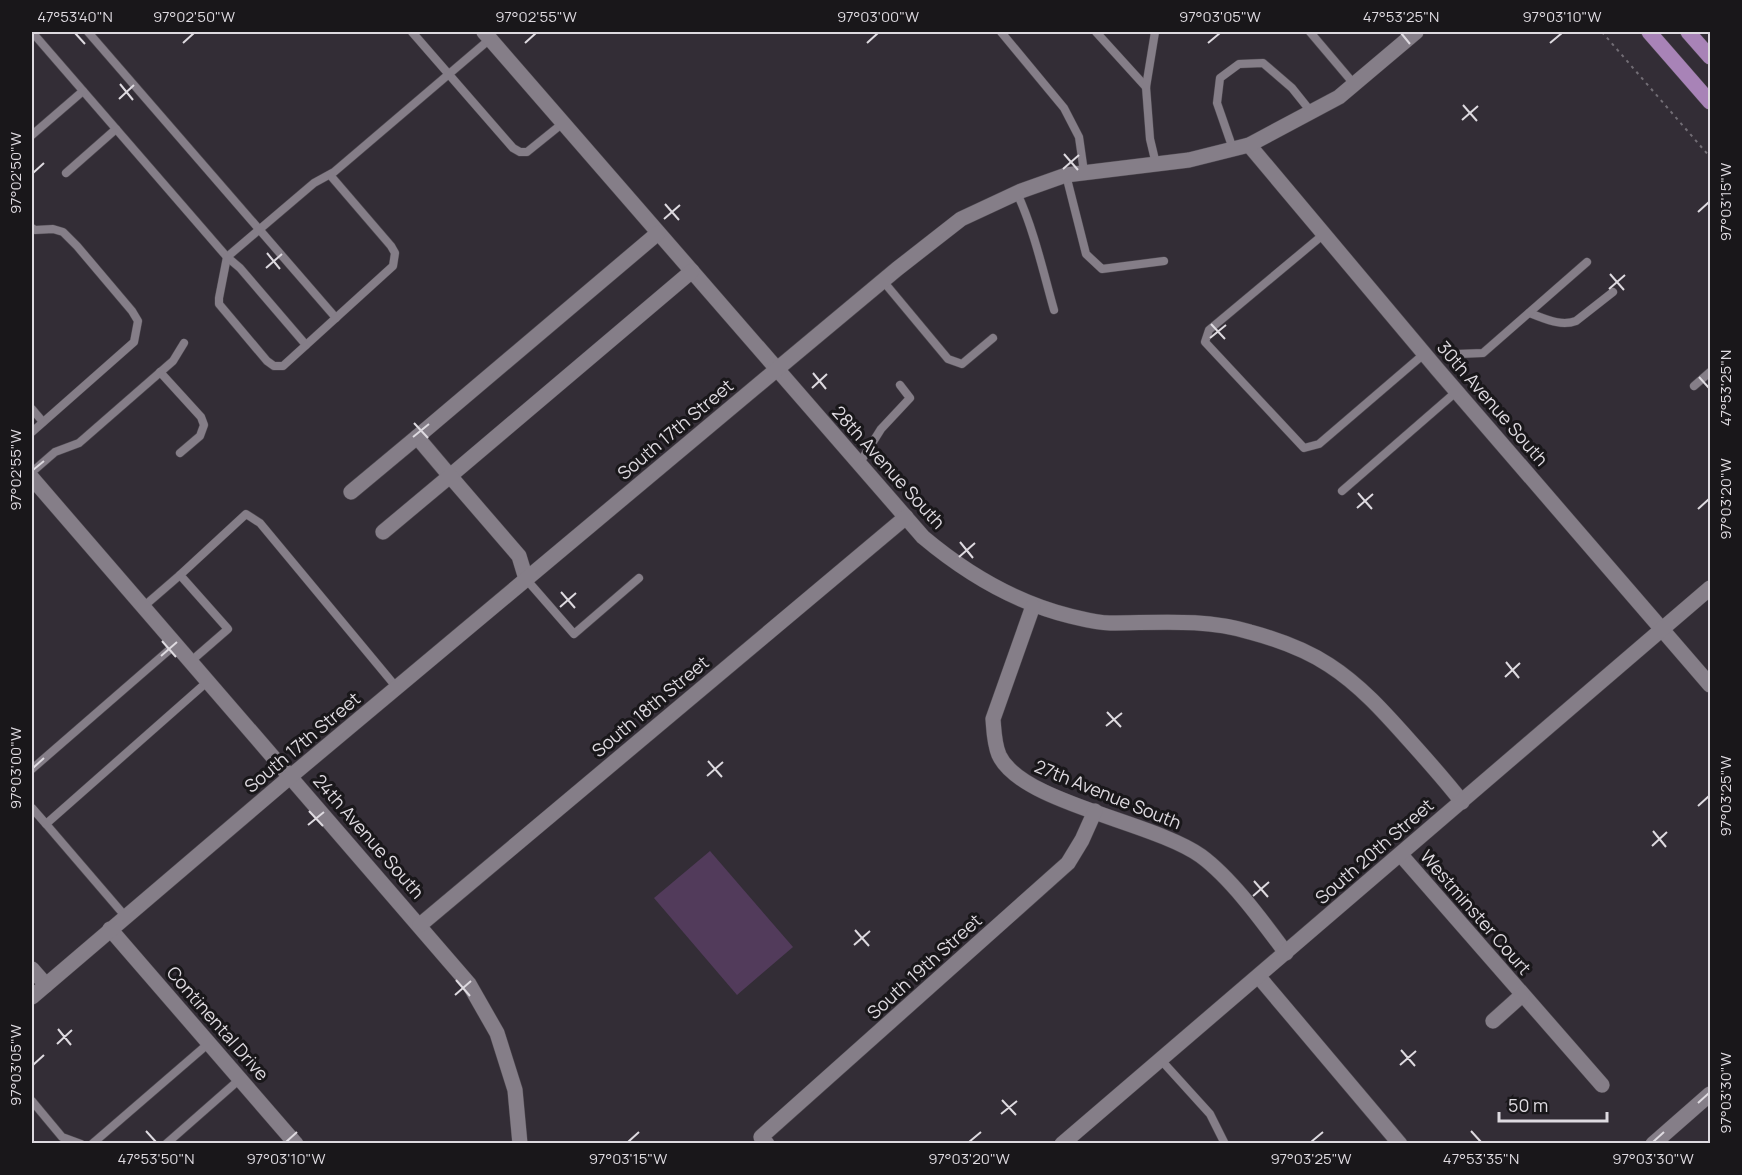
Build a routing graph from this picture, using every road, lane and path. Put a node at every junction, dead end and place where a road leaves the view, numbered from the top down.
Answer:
1 (32, 32) edge
2 (412, 32) edge
3 (1001, 32) edge
4 (1096, 32) edge
5 (1155, 32) edge
6 (1310, 32) edge
7 (1416, 32) edge
8 (1602, 32) edge
9 (1649, 32) edge
10 (1688, 32) edge
11 (93, 33) edge
12 (487, 35) edge
13 (1710, 57) edge
14 (449, 74) junction
15 (1354, 84) junction
16 (1146, 87) junction
17 (83, 91) junction
18 (1710, 102) edge
19 (1312, 113) junction
20 (563, 123) junction
21 (116, 129) junction
22 (32, 135) edge
23 (1249, 145) junction
24 (1233, 149) junction
25 (1710, 157) edge
26 (1156, 164) junction
27 (1084, 172) junction
28 (66, 173) dead end
29 (330, 175) junction
30 (1066, 175) junction
31 (1017, 193) junction
32 (32, 228) edge
33 (259, 230) junction
34 (658, 233) junction
35 (1324, 234) junction
36 (227, 257) junction
37 (1164, 261) dead end
38 (1587, 262) dead end
39 (692, 271) junction
40 (883, 281) junction
41 (1613, 292) dead end
42 (1054, 310) dead end
43 (1529, 313) junction
44 (336, 318) junction
45 (993, 338) dead end
46 (184, 342) dead end
47 (306, 345) junction
48 (1424, 354) junction
49 (1457, 354) dead end
50 (776, 370) junction
51 (160, 372) junction
52 (1710, 372) edge
53 (900, 385) dead end
54 (1694, 386) dead end
55 (1456, 392) junction
56 (32, 409) edge
57 (43, 422) junction
58 (32, 432) edge
59 (417, 437) junction
60 (180, 453) dead end
61 (860, 464) junction
62 (32, 472) edge
63 (450, 476) junction
64 (32, 478) edge
65 (1342, 491) dead end
66 (351, 492) dead end
67 (906, 517) junction
68 (383, 532) dead end
69 (180, 574) junction
70 (639, 578) dead end
71 (526, 579) junction
72 (1710, 588) edge
73 (1033, 606) junction
74 (143, 607) junction
75 (1662, 628) junction
76 (176, 644) junction
77 (190, 662) junction
78 (1709, 681) edge
79 (207, 682) junction
80 (397, 688) junction
81 (32, 769) edge
82 (291, 776) junction
83 (1462, 802) junction
84 (32, 808) edge
85 (1095, 811) junction
86 (46, 824) junction
87 (1401, 855) junction
88 (125, 916) junction
89 (420, 925) junction
90 (110, 929) junction
91 (1286, 953) junction
92 (32, 969) edge
93 (1259, 977) junction
94 (46, 985) junction
95 (1522, 995) junction
96 (32, 998) edge
97 (1493, 1021) dead end
98 (209, 1043) junction
99 (1161, 1060) junction
100 (240, 1079) junction
101 (1602, 1085) dead end
102 (1710, 1094) edge
103 (32, 1101) edge
104 (764, 1140) edge
105 (1066, 1142) edge
106 (81, 1143) edge
107 (93, 1143) edge
108 (166, 1143) edge
109 (296, 1143) edge
110 (520, 1143) edge
111 (1225, 1143) edge
112 (1400, 1143) edge
113 (1653, 1143) edge

1 - 17 lane
2 - 14 lane
3 - 27 lane
4 - 16 lane
5 - 16 lane
6 - 15 lane
7 - 15 street, South 17th Street
8 - 25 path
9 - 18 main road
10 - 13 main road
11 - 33 lane
12 - 14 lane
12 - 20 street, 28th Avenue South
14 - 20 lane
14 - 29 lane
15 - 19 street, South 17th Street
16 - 26 lane
17 - 21 lane
17 - 22 lane
19 - 23 street, South 17th Street
19 - 24 lane
20 - 34 street, 28th Avenue South
21 - 28 lane
21 - 36 lane
23 - 24 street, South 17th Street
23 - 35 street, 30th Avenue South
24 - 26 street, South 17th Street
26 - 27 street, South 17th Street
27 - 30 street, South 17th Street
29 - 33 lane
29 - 44 lane
30 - 31 street, South 17th Street
30 - 37 lane
31 - 40 street, South 17th Street
31 - 42 lane
32 - 57 lane
33 - 36 lane
33 - 44 lane
34 - 39 street, 28th Avenue South
34 - 59 street
35 - 48 street, 30th Avenue South
35 - 48 lane
36 - 47 lane
36 - 47 lane
38 - 43 lane
39 - 50 street, 28th Avenue South
39 - 63 street
40 - 45 lane
40 - 50 street, South 17th Street
41 - 43 lane
43 - 49 lane
44 - 47 lane
46 - 51 lane
48 - 55 street, 30th Avenue South
50 - 61 street, 28th Avenue South
50 - 71 street, South 17th Street
51 - 60 lane
51 - 62 lane
52 - 54 lane
53 - 61 lane
55 - 65 lane
55 - 75 street, 30th Avenue South
56 - 57 lane
57 - 58 lane
59 - 63 street
59 - 66 street
61 - 67 street, 28th Avenue South
63 - 68 street
63 - 71 street
64 - 74 street, 24th Avenue South
67 - 73 street, 28th Avenue South
67 - 89 street, South 18th Street
69 - 74 lane
69 - 77 lane
69 - 80 lane
70 - 71 lane
71 - 80 street, South 17th Street
72 - 75 street, South 20th Street
73 - 83 street, 28th Avenue South
73 - 85 street, 27th Avenue South
74 - 76 street, 24th Avenue South
75 - 78 street, 30th Avenue South
75 - 83 street, South 20th Street
76 - 77 street, 24th Avenue South
76 - 81 lane
77 - 79 street, 24th Avenue South
79 - 82 street, 24th Avenue South
79 - 86 lane
80 - 82 street, South 17th Street
82 - 88 street, South 17th Street
82 - 89 street, 24th Avenue South
83 - 87 street, South 20th Street
84 - 86 lane
85 - 91 street, 27th Avenue South
85 - 104 street, South 19th Street
86 - 88 lane
87 - 91 street, South 20th Street
87 - 95 street, Westminster Court
88 - 90 street, South 17th Street
89 - 110 street, 24th Avenue South
90 - 94 street, South 17th Street
90 - 98 street, Continental Drive
91 - 93 street, South 20th Street
92 - 94 street
93 - 99 street, South 20th Street
93 - 112 street
94 - 96 street, South 17th Street
95 - 97 street, Westminster Court
95 - 101 street, Westminster Court
98 - 100 street, Continental Drive
98 - 107 lane
99 - 105 street, South 20th Street
99 - 111 lane
100 - 108 lane
100 - 109 street, Continental Drive
102 - 113 street
103 - 106 lane

